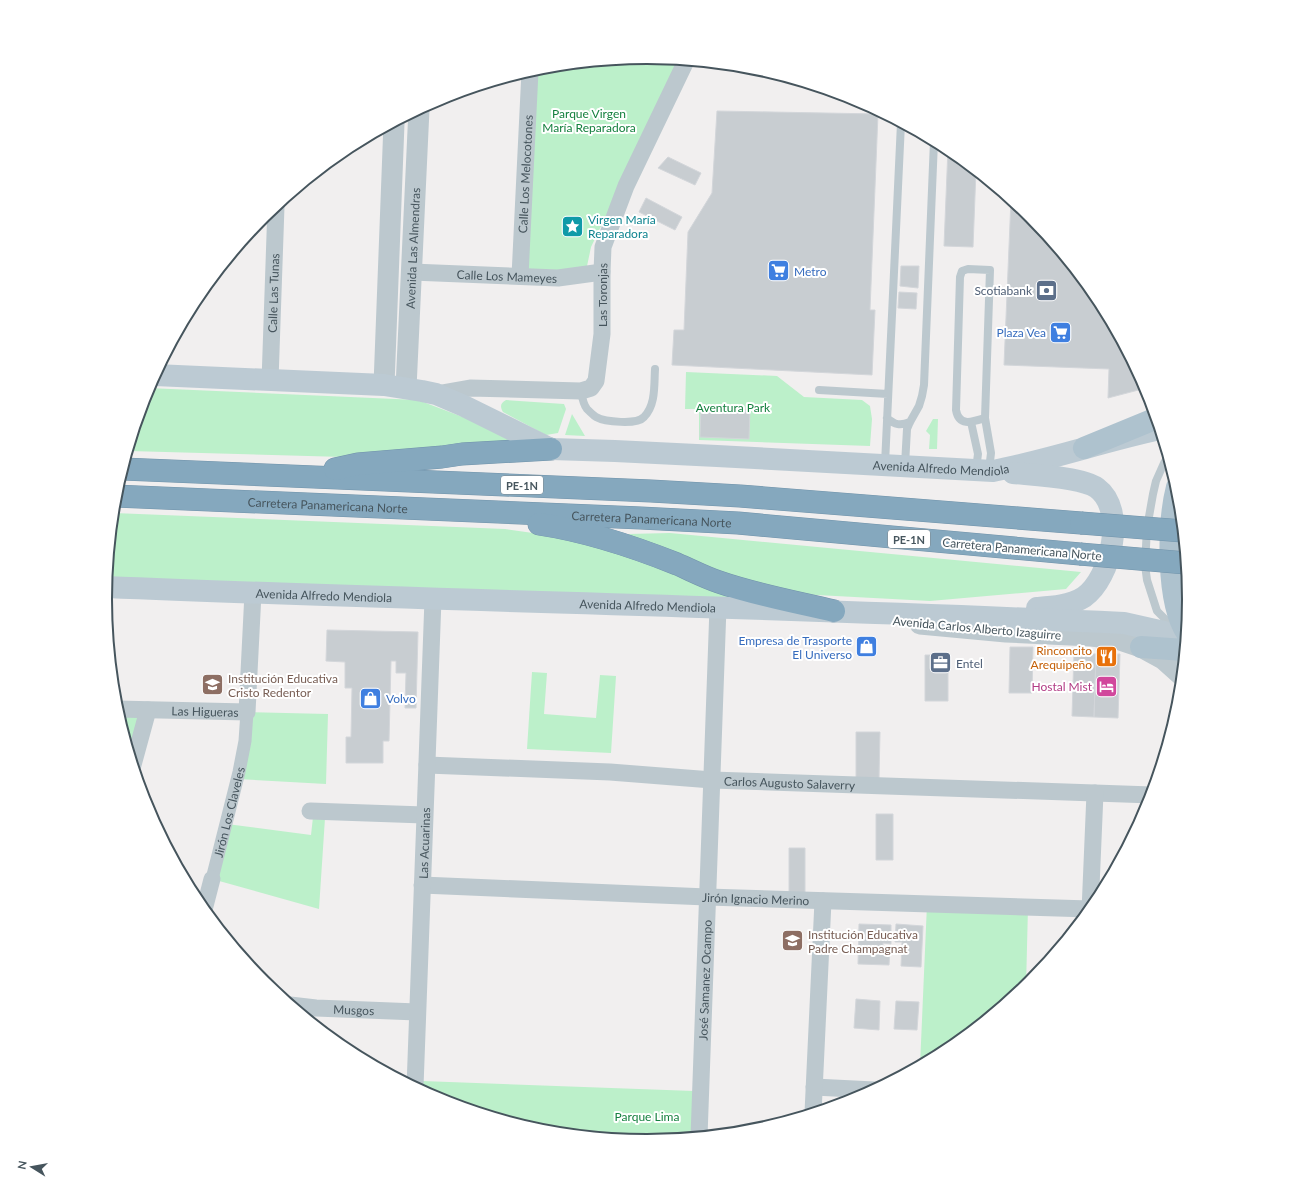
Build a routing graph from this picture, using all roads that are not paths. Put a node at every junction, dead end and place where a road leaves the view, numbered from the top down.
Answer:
1 (684, 65) edge
2 (530, 77) edge
3 (419, 116) edge
4 (394, 128) edge
5 (901, 128) edge
6 (934, 147) edge
7 (276, 215) edge
8 (412, 272) junction
9 (602, 272) junction
10 (520, 276) junction
11 (655, 369) dead end
12 (162, 373) edge
13 (270, 381) junction
14 (384, 385) junction
15 (406, 388) junction
16 (819, 390) dead end
17 (581, 391) junction
18 (436, 394) junction
19 (888, 394) junction
20 (887, 418) junction
21 (985, 418) junction
22 (1152, 420) edge
23 (910, 422) junction
24 (971, 422) junction
25 (1156, 430) edge
26 (1084, 448) junction
27 (551, 449) junction
28 (1165, 461) edge
29 (895, 465) junction
30 (128, 469) edge
31 (986, 470) junction
32 (303, 476) junction
33 (122, 496) edge
34 (1175, 506) edge
35 (445, 509) junction
36 (1178, 531) edge
37 (1182, 563) edge
38 (112, 587) edge
39 (253, 593) junction
40 (433, 599) junction
41 (718, 607) junction
42 (834, 611) junction
43 (918, 614) junction
44 (1182, 627) edge
45 (1182, 635) edge
46 (1182, 638) edge
47 (1181, 640) edge
48 (1141, 647) junction
49 (1178, 672) edge
50 (123, 709) edge
51 (148, 710) junction
52 (247, 712) junction
53 (135, 756) edge
54 (427, 765) junction
55 (712, 780) junction
56 (1095, 793) junction
57 (1146, 795) edge
58 (310, 811) dead end
59 (424, 816) junction
60 (212, 879) joint
61 (422, 885) junction
62 (707, 897) junction
63 (1090, 900) edge
64 (823, 901) junction
65 (206, 902) edge
66 (1083, 910) edge
67 (299, 1006) edge
68 (417, 1012) junction
69 (414, 1081) edge
70 (814, 1087) junction
71 (862, 1089) edge
72 (813, 1109) edge
73 (699, 1132) edge

1 - 9 street, Las Toronjas
2 - 10 street, Calle Los Melocotones
3 - 8 street, Avenida Las Almendras
4 - 14 street, Avenida Las Almendras
5 - 19 lane
6 - 23 lane
7 - 13 street, Calle Las Tunas
8 - 10 street, Calle Los Mameyes
8 - 15 street, Avenida Las Almendras
9 - 10 street, Calle Los Mameyes
9 - 17 street, Las Toronjas
11 - 17 lane
12 - 13 main road, Avenida Alfredo Mendiola
13 - 14 main road, Avenida Alfredo Mendiola
14 - 15 main road, Avenida Alfredo Mendiola
15 - 18 main road, Avenida Alfredo Mendiola
16 - 19 lane
17 - 18 street
18 - 27 main road, Avenida Alfredo Mendiola
19 - 20 lane
20 - 23 lane
20 - 29 lane
21 - 24 lane
21 - 24 lane
21 - 31 lane
22 - 26 main road
23 - 29 lane
24 - 31 lane
25 - 26 main road, Avenida Alfredo Mendiola
26 - 31 main road, Avenida Alfredo Mendiola
27 - 29 main road, Avenida Alfredo Mendiola
27 - 32 highway
28 - 45 lane
29 - 31 main road, Avenida Alfredo Mendiola
30 - 32 highway, PE-1N
31 - 43 main road
32 - 36 highway, PE-1N, bridge
33 - 35 highway, Carretera Panamericana Norte / PE-1N
34 - 44 main road
35 - 37 highway, Carretera Panamericana Norte / PE-1N, bridge
35 - 42 highway
38 - 39 main road, Avenida Alfredo Mendiola
39 - 40 main road, Avenida Alfredo Mendiola
39 - 52 street, Las Higueras
40 - 41 main road, Avenida Alfredo Mendiola
40 - 54 street, Las Acuarinas
41 - 42 main road, Avenida Alfredo Mendiola
41 - 55 street, José Samanez Ocampo
42 - 43 main road, Avenida Alfredo Mendiola
42 - 48 street, Avenida Carlos Alberto Izaguirre
43 - 46 main road, Avenida Alfredo Mendiola
47 - 48 main road
48 - 49 street, Avenida Carlos Alberto Izaguirre
50 - 51 street, Las Higueras
51 - 52 street, Las Higueras
51 - 53 street
52 - 60 street, Jirón Los Claveles
54 - 55 street, Carlos Augusto Salaverry
54 - 59 street, Las Acuarinas
55 - 56 street, Carlos Augusto Salaverry
55 - 62 street, José Samanez Ocampo
56 - 57 street, Carlos Augusto Salaverry
56 - 63 street
58 - 59 street
59 - 61 street, Las Acuarinas
60 - 65 street, Jirón Los Claveles
61 - 62 street, Jirón Ignacio Merino
61 - 68 street, Las Acuarinas
62 - 64 street, Jirón Ignacio Merino
62 - 73 street, José Samanez Ocampo
64 - 66 street, Jirón Ignacio Merino
64 - 70 street
67 - 68 street, Musgos
68 - 69 street, Las Acuarinas
70 - 71 street
70 - 72 street

